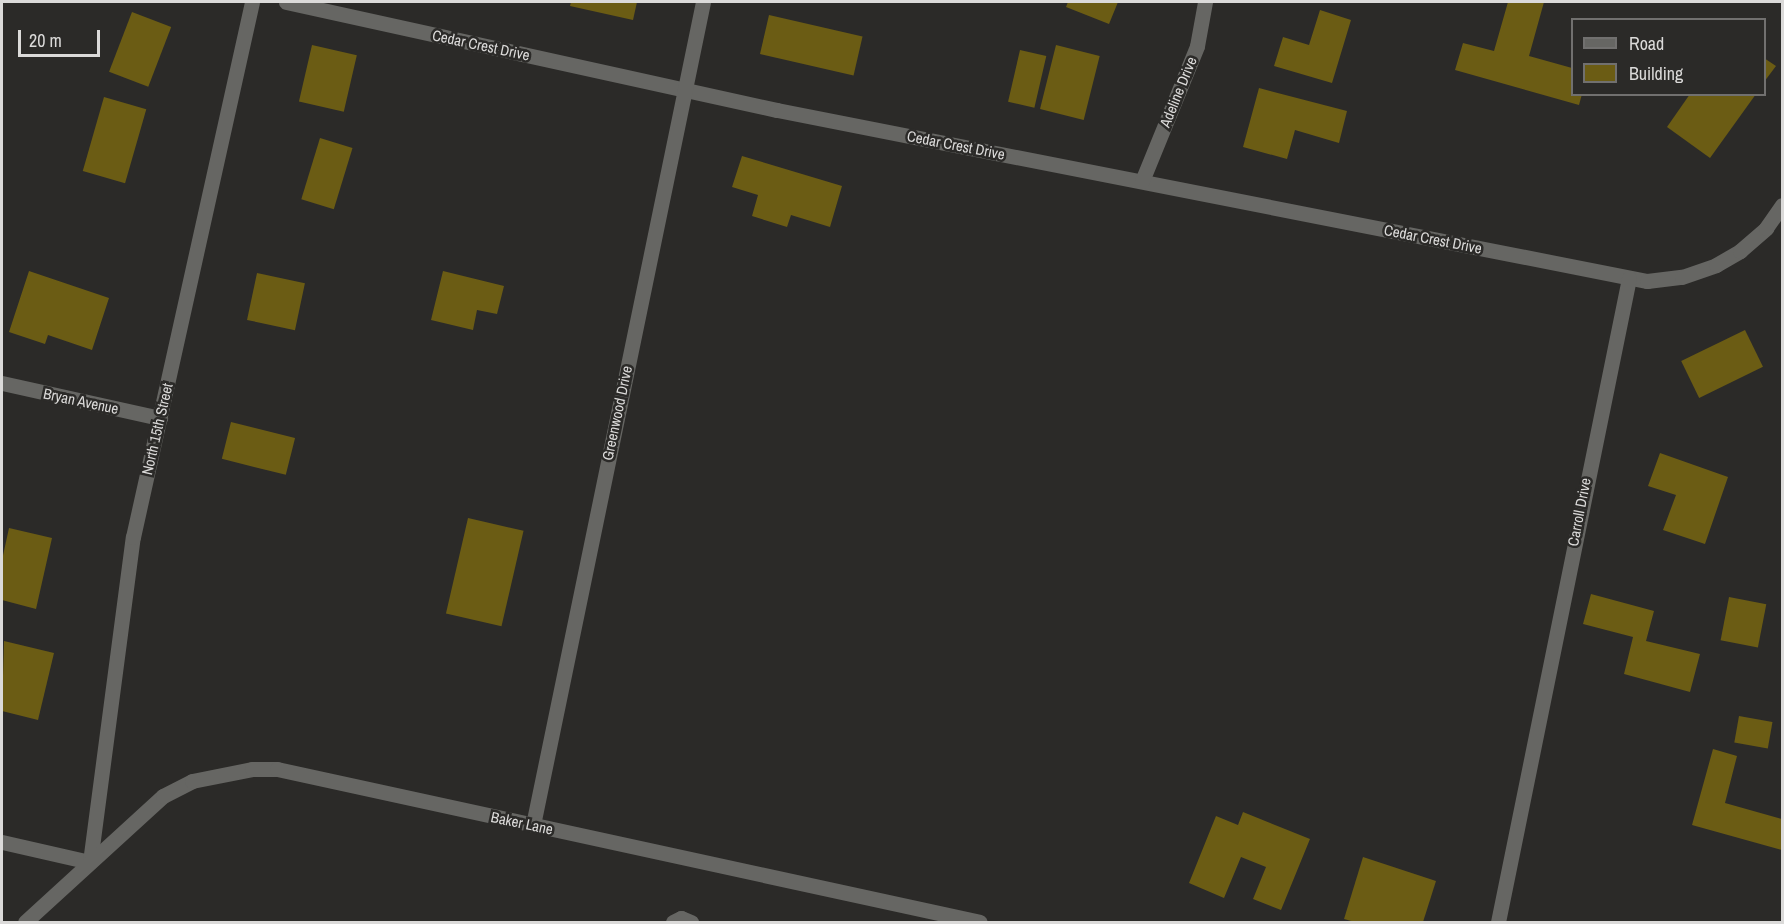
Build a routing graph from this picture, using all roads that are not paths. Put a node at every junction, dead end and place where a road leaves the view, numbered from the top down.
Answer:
1 (252, 2) edge
2 (286, 2) edge
3 (703, 2) edge
4 (1205, 2) edge
5 (685, 90) junction
6 (1142, 181) junction
7 (1782, 205) edge
8 (1629, 278) junction
9 (2, 384) edge
10 (160, 418) junction
11 (533, 825) junction
12 (2, 842) edge
13 (90, 862) junction
14 (25, 922) edge
15 (673, 922) edge
16 (691, 922) edge
17 (980, 922) edge
18 (1498, 922) edge

1 - 10 street, North 15th Street
2 - 5 street, Cedar Crest Drive
3 - 5 street, Greenwood Drive
4 - 6 street, Adeline Drive
5 - 6 street, Cedar Crest Drive
5 - 11 street, Greenwood Drive
6 - 8 street, Cedar Crest Drive
7 - 8 street
8 - 18 street, Carroll Drive
9 - 10 street, Bryan Avenue
10 - 13 street, North 15th Street
11 - 13 street, Baker Lane
11 - 17 street, Baker Lane
12 - 13 street
13 - 14 street, Baker Lane
15 - 16 street

